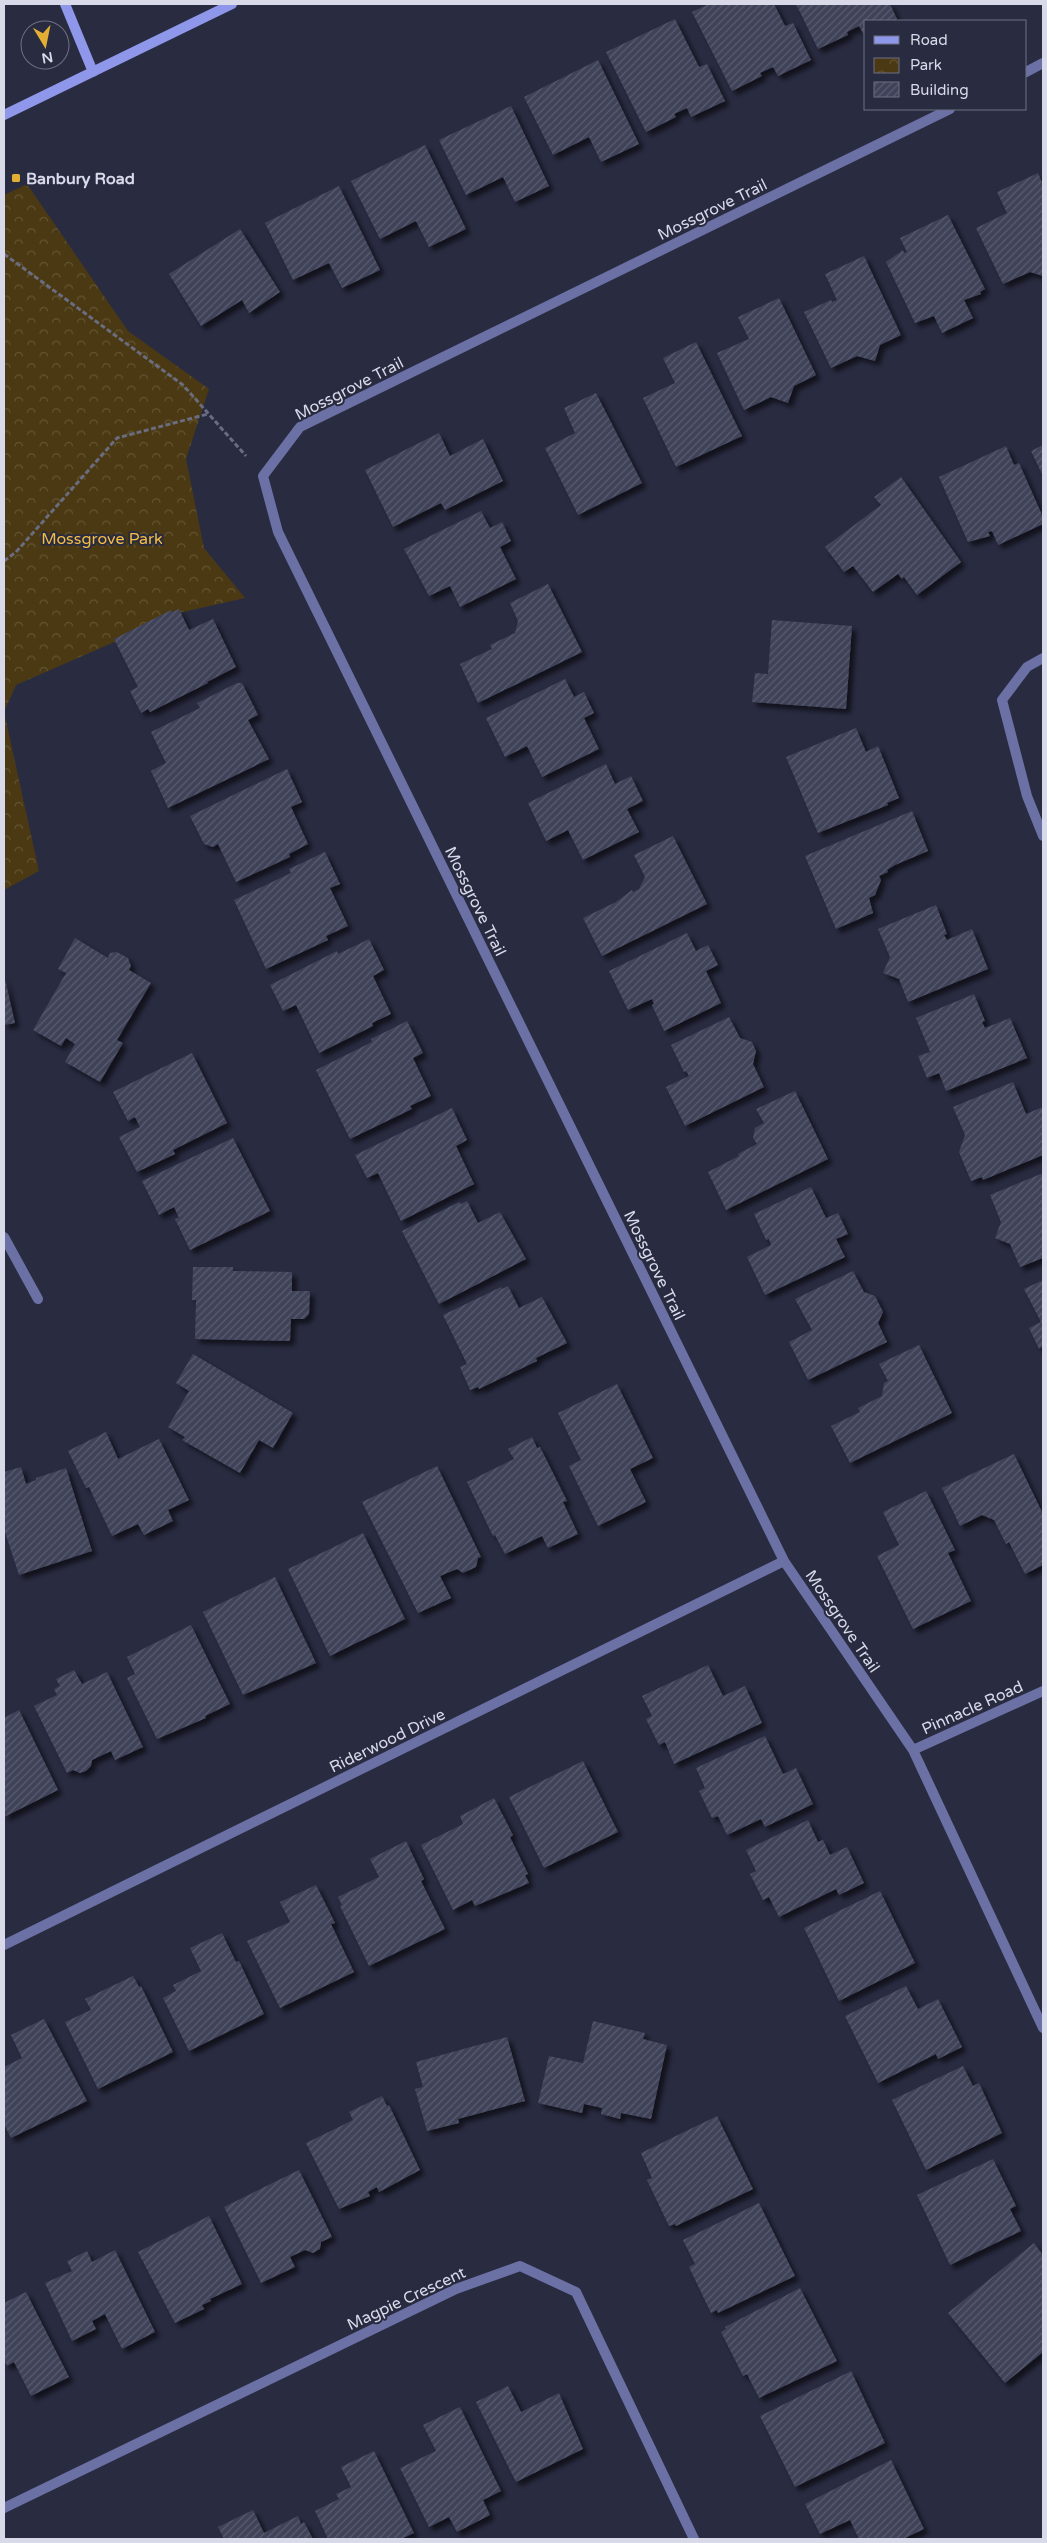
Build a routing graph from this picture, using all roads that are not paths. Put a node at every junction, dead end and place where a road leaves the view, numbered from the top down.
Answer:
1 (64, 4) edge
2 (232, 4) edge
3 (1043, 63) edge
4 (1027, 71) edge
5 (93, 72) junction
6 (948, 110) edge
7 (4, 115) edge
8 (1043, 658) edge
9 (1043, 836) edge
10 (4, 1237) edge
11 (38, 1299) dead end
12 (784, 1561) junction
13 (1043, 1692) edge
14 (913, 1750) junction
15 (4, 1945) edge
16 (1043, 2028) edge
17 (4, 2508) edge
18 (694, 2539) edge

1 - 5 main road
2 - 5 main road
3 - 4 street
5 - 7 main road
6 - 12 street, Mossgrove Trail
8 - 9 street
10 - 11 street
12 - 14 street, Mossgrove Trail
12 - 15 street, Riderwood Drive
13 - 14 street, Pinnacle Road
14 - 16 street, Mossgrove Trail
17 - 18 street, Magpie Crescent

